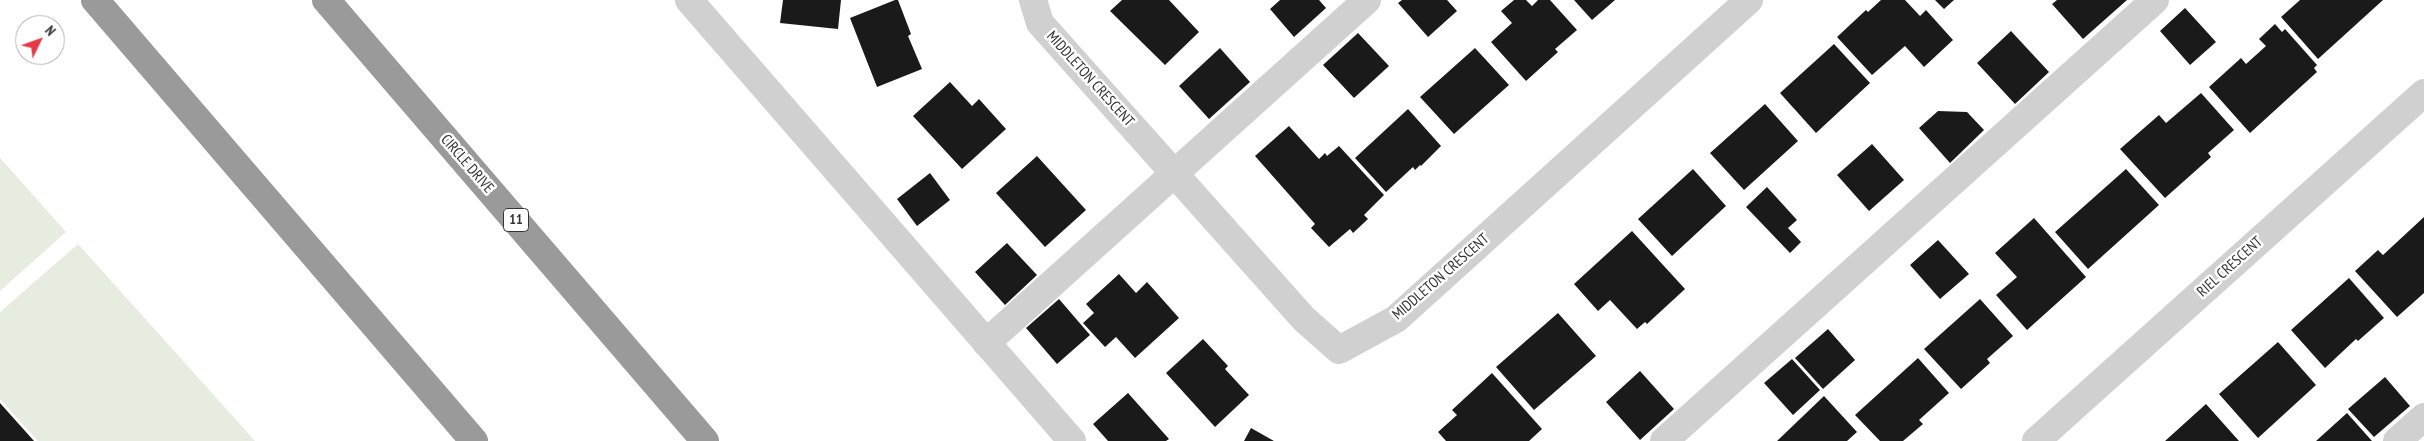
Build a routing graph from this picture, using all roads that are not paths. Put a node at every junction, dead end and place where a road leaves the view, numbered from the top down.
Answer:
1 (95, 0) edge
2 (326, 0) edge
3 (689, 0) edge
4 (1033, 0) edge
5 (1368, 0) edge
6 (1749, 0) edge
7 (2155, 0) edge
8 (2424, 93) edge
9 (1175, 174) junction
10 (986, 343) junction
11 (2424, 417) edge
12 (474, 441) edge
13 (706, 441) edge
14 (1072, 441) edge
15 (1664, 441) edge
16 (2036, 441) edge
17 (2397, 441) edge

1 - 12 highway
2 - 13 highway, CIRCLE DRIVE / 11
3 - 10 street
4 - 9 street, MIDDLETON CRESCENT
5 - 9 street
6 - 9 street, MIDDLETON CRESCENT
7 - 15 street
8 - 16 street, RIEL CRESCENT
9 - 10 street
10 - 14 street
11 - 17 street

